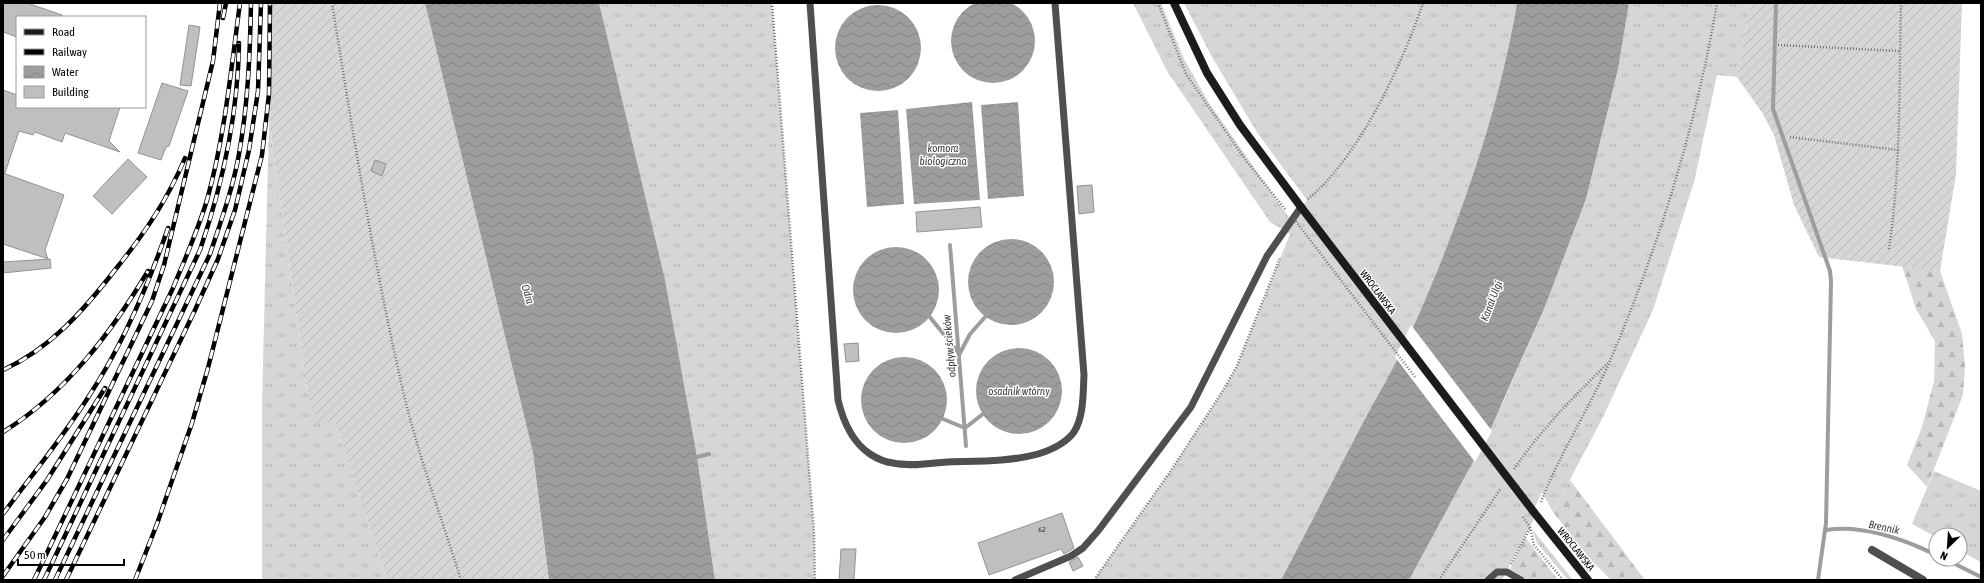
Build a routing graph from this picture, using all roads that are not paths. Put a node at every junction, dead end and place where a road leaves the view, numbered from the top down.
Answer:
1 (810, 3) edge
2 (1055, 3) edge
3 (1174, 3) edge
4 (1301, 207) junction
5 (1872, 550) dead end
6 (1015, 580) edge
7 (1488, 580) edge
8 (1521, 580) edge
9 (1588, 580) edge
10 (1923, 580) edge

1 - 2 lane
3 - 4 main road, WROCŁAWSKA
4 - 6 lane
4 - 9 main road, WROCŁAWSKA, bridge
5 - 10 street
7 - 8 lane

